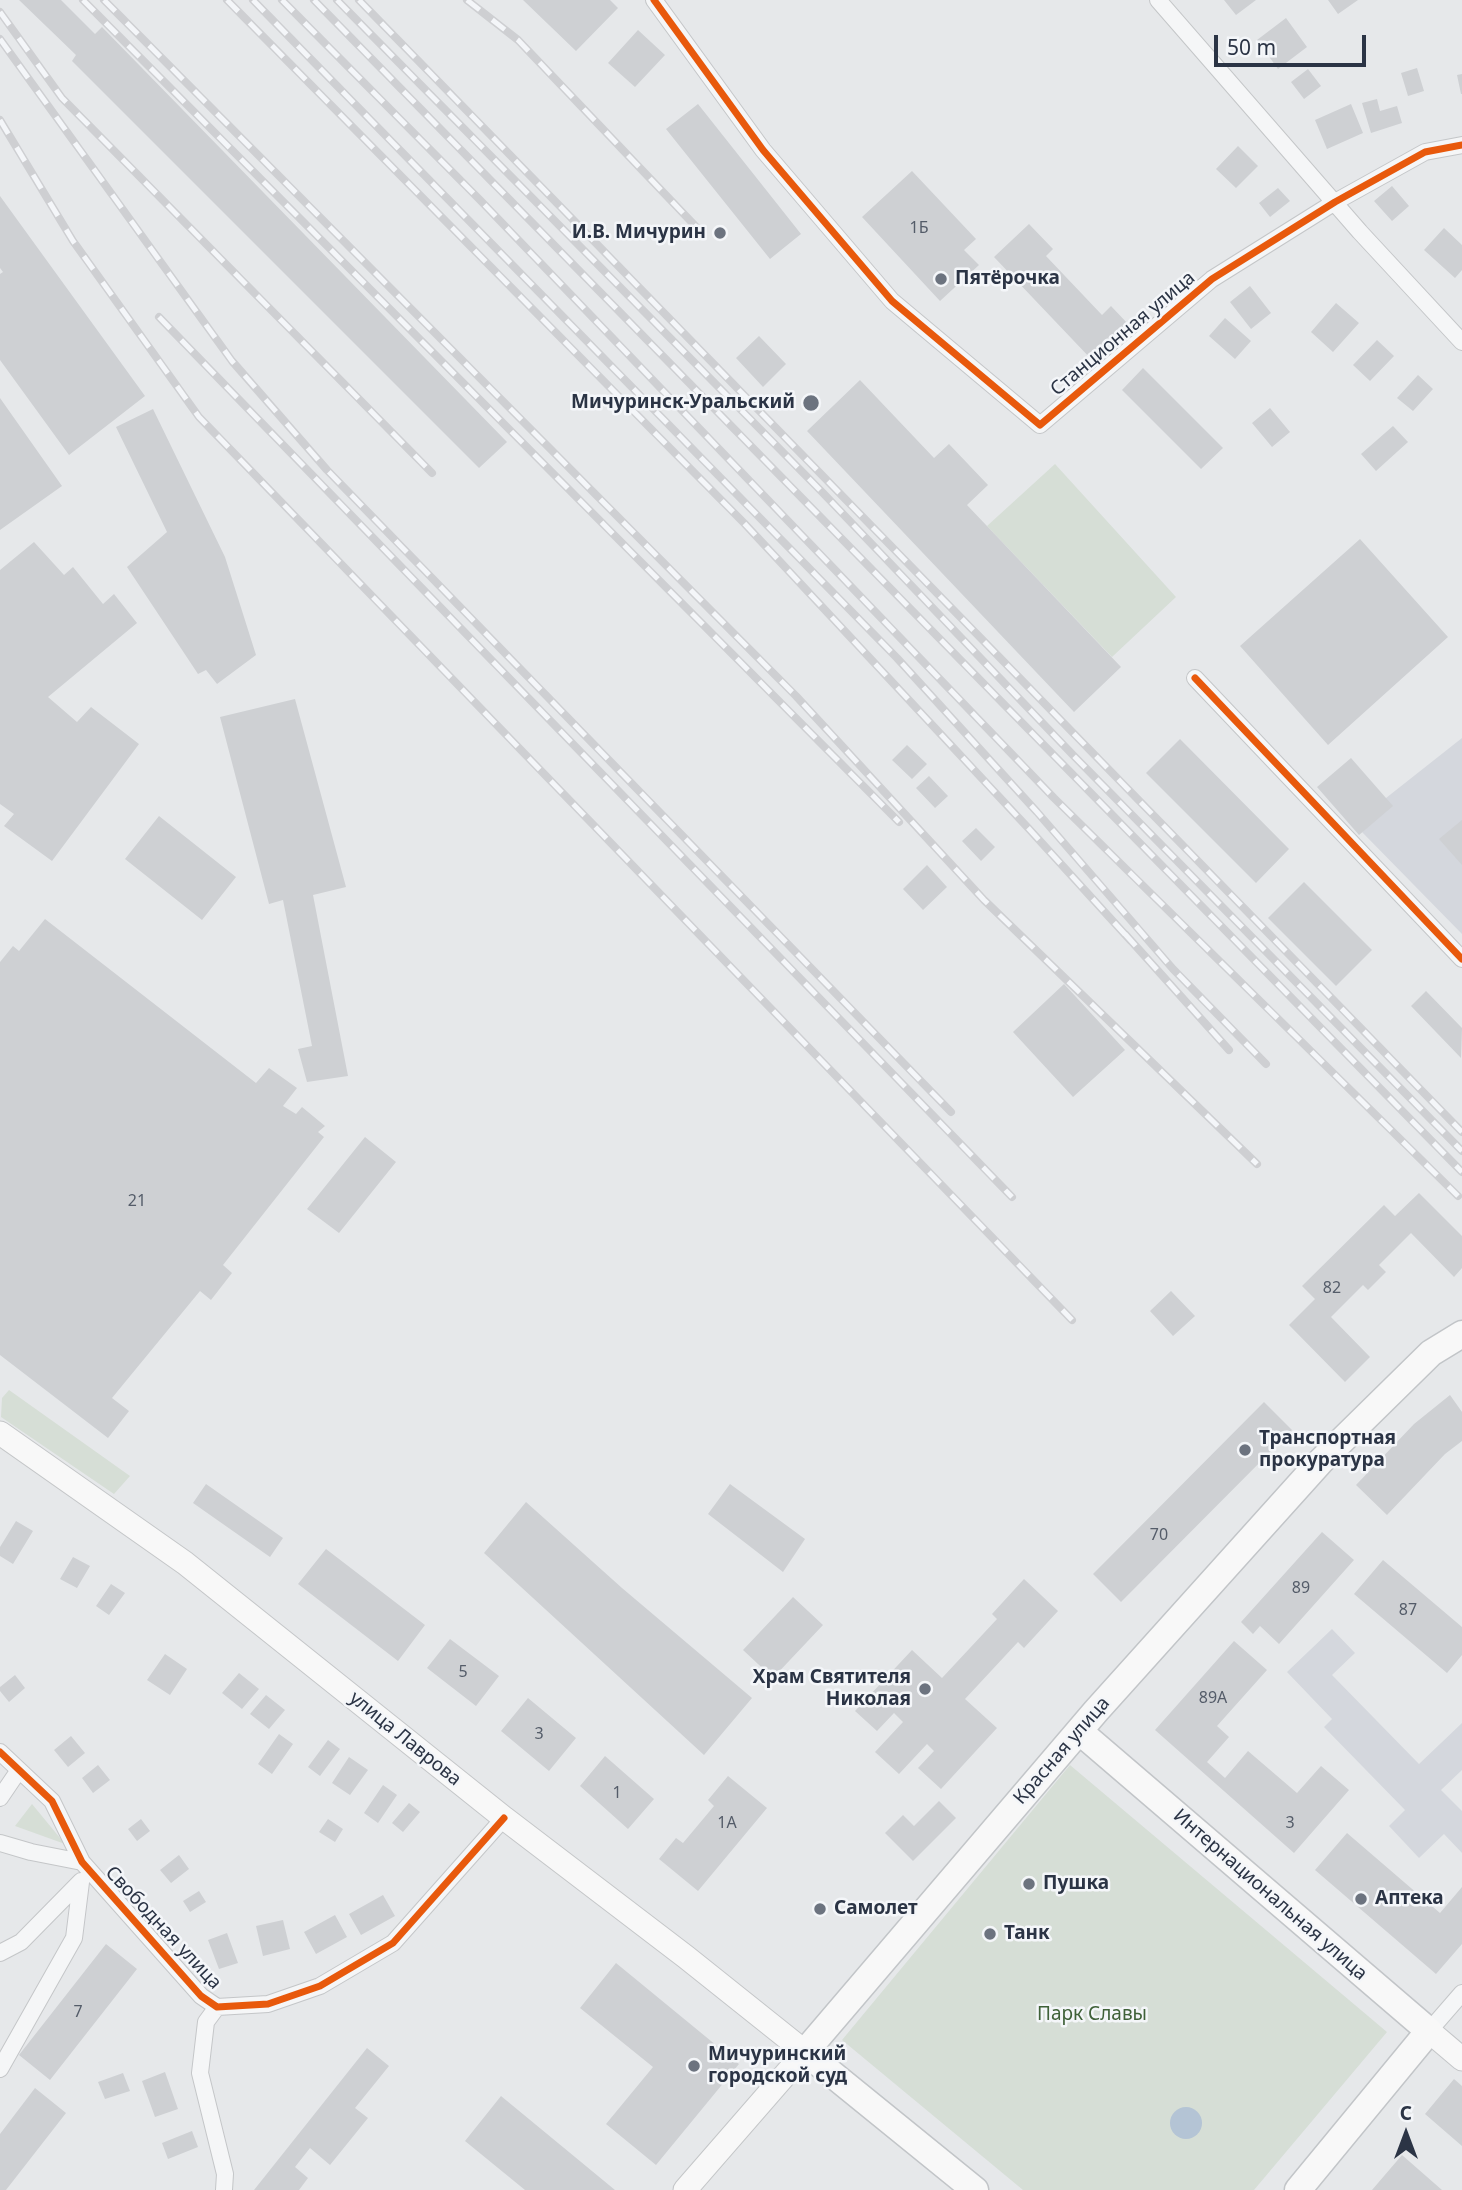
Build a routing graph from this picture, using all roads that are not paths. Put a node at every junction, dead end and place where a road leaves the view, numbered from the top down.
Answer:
1 (653, 0) edge
2 (1158, 0) edge
3 (1462, 145) edge
4 (1335, 202) junction
5 (1462, 342) edge
6 (1195, 678) dead end
7 (1462, 959) edge
8 (1462, 1334) edge
9 (0, 1433) edge
10 (1079, 1731) junction
11 (0, 1752) edge
12 (19, 1770) junction
13 (0, 1798) edge
14 (504, 1818) junction
15 (0, 1843) edge
16 (83, 1871) junction
17 (0, 1953) edge
18 (1462, 1993) edge
19 (217, 2007) junction
20 (1429, 2031) junction
21 (805, 2052) junction
22 (1462, 2059) edge
23 (0, 2069) edge
24 (224, 2190) edge
25 (685, 2190) edge
26 (975, 2190) edge
27 (1298, 2190) edge

1 - 4 street, Станционная улица
2 - 4 street
3 - 4 street, Станционная улица
4 - 5 street
6 - 7 street
8 - 10 main road, Красная улица
9 - 14 main road, улица Лаврова
10 - 20 main road, Интернациональная улица
10 - 21 main road, Красная улица
11 - 12 street, Свободная улица
12 - 13 street
12 - 16 street, Свободная улица
14 - 19 street, Свободная улица
14 - 21 main road, улица Лаврова
15 - 16 street
16 - 17 street
16 - 19 street, Свободная улица
16 - 23 street
18 - 20 street
19 - 24 street, Свободная улица
20 - 22 main road, Интернациональная улица
20 - 27 main road
21 - 25 main road, Красная улица
21 - 26 main road

